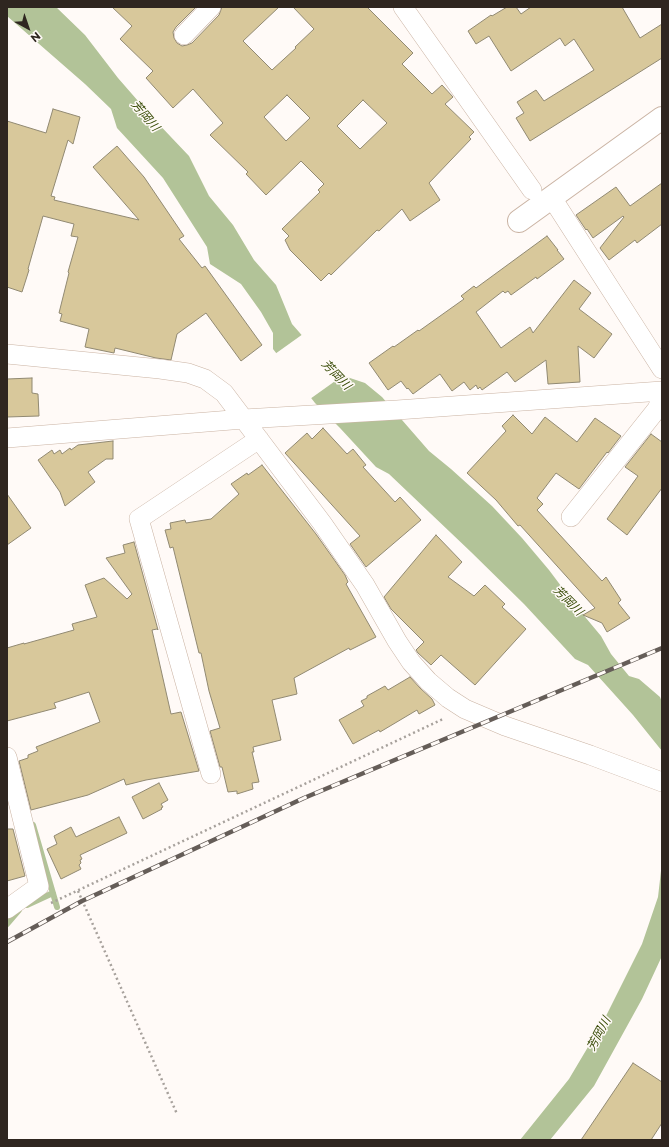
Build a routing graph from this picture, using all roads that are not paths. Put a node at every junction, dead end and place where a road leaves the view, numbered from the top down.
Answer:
1 (211, 7) edge
2 (403, 7) edge
3 (184, 35) dead end
4 (662, 118) edge
5 (542, 194) junction
6 (519, 221) dead end
7 (7, 354) edge
8 (662, 369) edge
9 (662, 391) edge
10 (662, 396) edge
11 (244, 419) junction
12 (7, 438) edge
13 (259, 439) junction
14 (571, 517) dead end
15 (7, 757) edge
16 (211, 774) dead end
17 (662, 782) edge
18 (7, 909) edge

1 - 3 street
2 - 5 street
4 - 5 street
5 - 6 street
5 - 8 street
7 - 11 street
9 - 11 street
10 - 14 street
11 - 12 street
11 - 13 street
13 - 16 street
13 - 17 street
15 - 18 street

